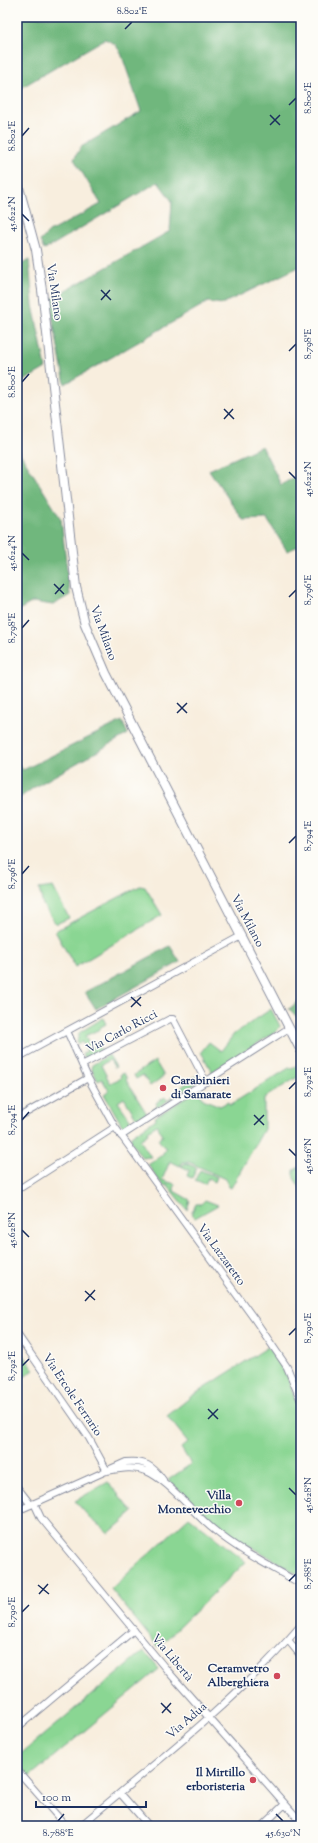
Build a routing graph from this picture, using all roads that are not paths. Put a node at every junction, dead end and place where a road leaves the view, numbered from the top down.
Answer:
1 (17, 180) edge
2 (242, 936) junction
3 (289, 1028) junction
4 (67, 1032) junction
5 (301, 1051) edge
6 (17, 1058) edge
7 (82, 1065) junction
8 (88, 1078) junction
9 (206, 1082) junction
10 (17, 1118) edge
11 (115, 1127) junction
12 (121, 1136) junction
13 (22, 1188) dead end
14 (17, 1334) edge
15 (301, 1401) edge
16 (106, 1471) junction
17 (17, 1487) edge
18 (32, 1504) junction
19 (17, 1511) edge
20 (301, 1584) edge
21 (301, 1625) edge
22 (134, 1630) junction
23 (288, 1640) junction
24 (301, 1656) edge
25 (208, 1717) junction
26 (17, 1728) edge
27 (17, 1770) edge
28 (120, 1793) junction
29 (285, 1804) junction
30 (301, 1822) edge
31 (66, 1826) edge
32 (80, 1826) edge
33 (149, 1826) edge
34 (262, 1826) edge

1 - 2 street, Via Milano
2 - 3 street, Via Milano
2 - 4 street
3 - 5 street, Via Milano
3 - 9 street
4 - 6 street
4 - 7 street, Via Lazzaretto
7 - 8 street, Via Lazzaretto
7 - 9 street, Via Carlo Ricci
8 - 10 street
8 - 11 street, Via Lazzaretto
9 - 12 street
11 - 12 street, Via Lazzaretto
11 - 13 street
12 - 15 street, Via Lazzaretto
14 - 16 street, Via Ercole Ferrario
16 - 18 street
16 - 20 street
17 - 18 street, Via Libertà
18 - 19 street
18 - 22 street, Via Libertà
21 - 23 street, Via Adua
22 - 25 street, Via Libertà
22 - 26 street
23 - 24 street
23 - 25 street, Via Adua
25 - 28 street, Via Adua
25 - 29 street, Via Libertà
27 - 31 street
28 - 32 street, Via Adua
28 - 33 street
29 - 30 street, Via Libertà
29 - 34 street

